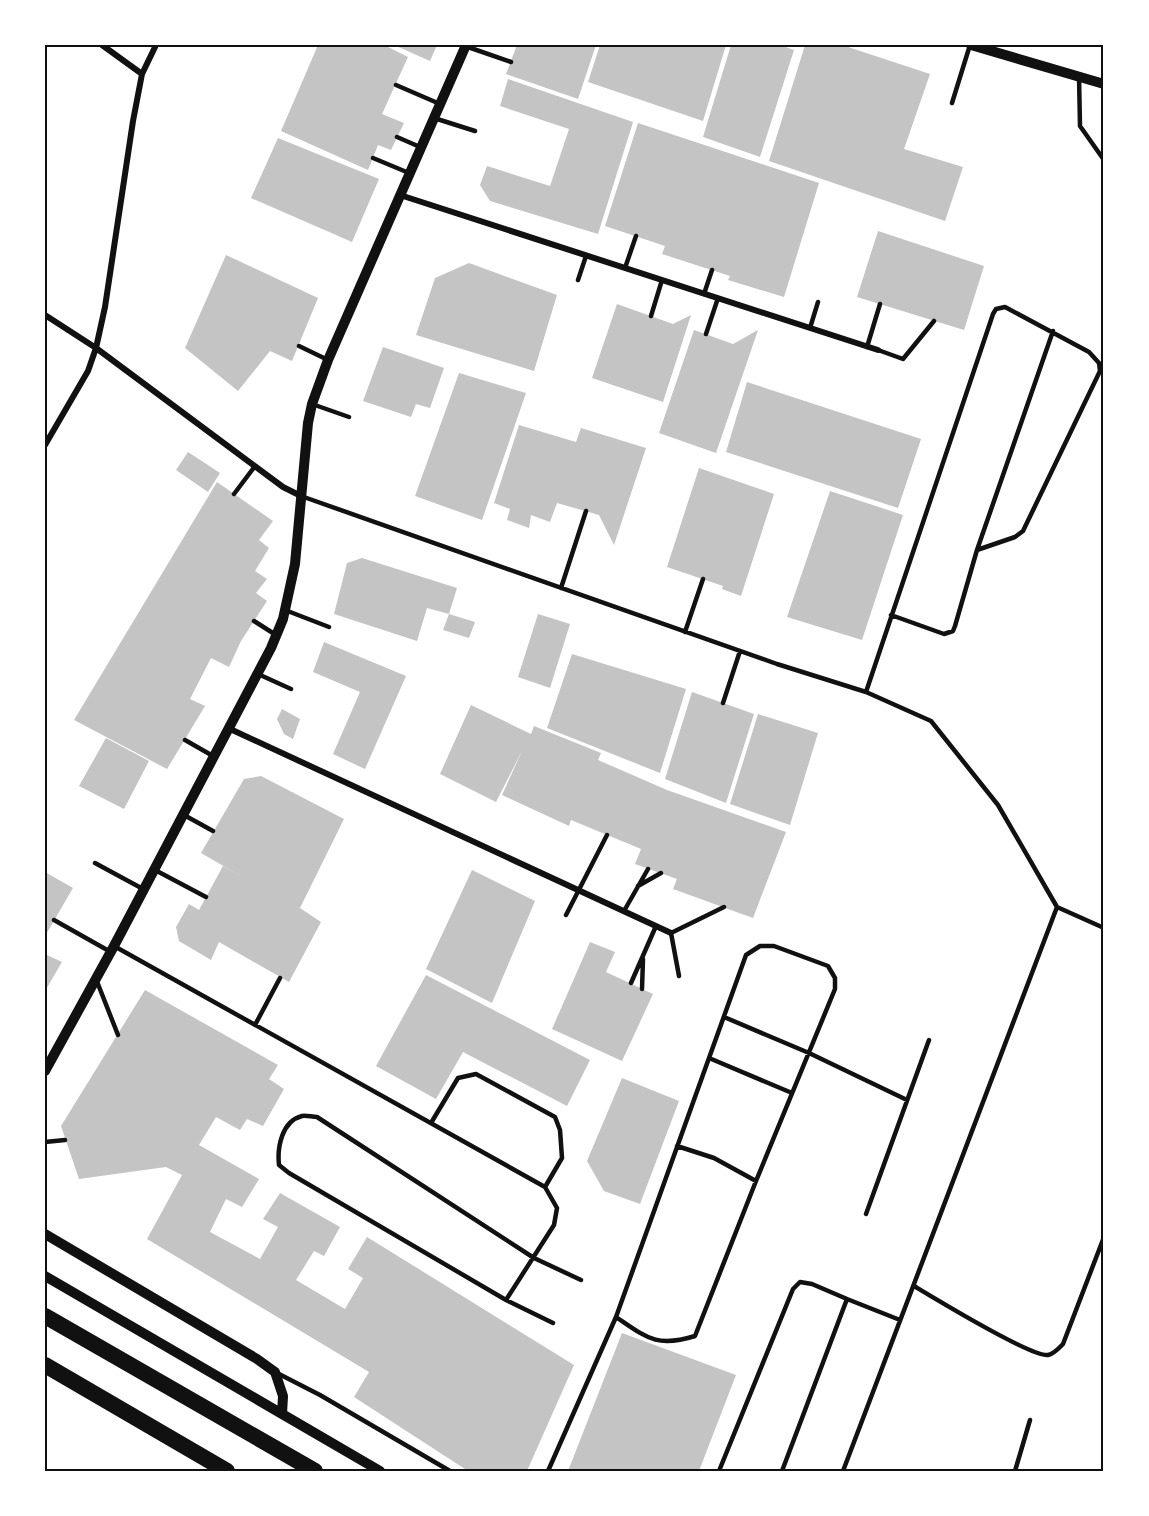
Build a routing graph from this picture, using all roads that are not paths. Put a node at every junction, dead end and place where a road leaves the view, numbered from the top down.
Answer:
1 (102, 45) edge
2 (156, 45) edge
3 (971, 45) edge
4 (466, 46) edge
5 (511, 62) dead end
6 (142, 74) junction
7 (1079, 76) junction
8 (1104, 84) edge
9 (396, 85) dead end
10 (952, 103) dead end
11 (440, 104) junction
12 (434, 118) junction
13 (475, 131) dead end
14 (397, 137) dead end
15 (420, 147) junction
16 (373, 158) dead end
17 (1104, 159) edge
18 (409, 173) junction
19 (400, 195) junction
20 (636, 236) dead end
21 (586, 256) junction
22 (625, 268) junction
23 (712, 270) dead end
24 (578, 280) dead end
25 (662, 280) junction
26 (704, 294) junction
27 (718, 298) junction
28 (818, 302) dead end
29 (880, 304) dead end
30 (45, 315) edge
31 (651, 316) dead end
32 (934, 321) dead end
33 (810, 328) junction
34 (1053, 331) junction
35 (706, 334) dead end
36 (298, 346) dead end
37 (867, 346) junction
38 (96, 348) junction
39 (878, 350) joint
40 (328, 360) junction
41 (312, 404) junction
42 (349, 417) dead end
43 (45, 445) edge
44 (255, 466) junction
45 (234, 494) dead end
46 (301, 496) junction
47 (586, 511) dead end
48 (977, 550) junction
49 (703, 579) dead end
50 (561, 588) junction
51 (285, 610) junction
52 (891, 615) junction
53 (254, 621) dead end
54 (329, 627) dead end
55 (685, 632) junction
56 (276, 635) junction
57 (740, 651) junction
58 (258, 674) junction
59 (291, 689) dead end
60 (866, 692) junction
61 (723, 703) dead end
62 (228, 728) junction
63 (184, 740) dead end
64 (213, 756) junction
65 (183, 815) junction
66 (213, 831) dead end
67 (607, 835) dead end
68 (95, 863) dead end
69 (154, 869) junction
70 (648, 869) dead end
71 (661, 873) dead end
72 (638, 886) junction
73 (144, 890) junction
74 (579, 890) junction
75 (206, 897) dead end
76 (724, 907) dead end
77 (1057, 907) junction
78 (624, 911) junction
79 (566, 915) dead end
80 (54, 920) dead end
81 (656, 926) junction
82 (1104, 928) edge
83 (671, 933) junction
84 (112, 949) junction
85 (643, 957) junction
86 (679, 976) dead end
87 (96, 978) junction
88 (280, 978) dead end
89 (631, 983) dead end
90 (642, 989) dead end
91 (724, 1017) junction
92 (255, 1025) junction
93 (118, 1035) dead end
94 (929, 1040) dead end
95 (809, 1053) junction
96 (708, 1058) junction
97 (45, 1071) edge
98 (792, 1093) junction
99 (907, 1100) junction
100 (431, 1123) junction
101 (65, 1140) dead end
102 (45, 1142) edge
103 (677, 1146) junction
104 (756, 1181) junction
105 (545, 1187) junction
106 (866, 1214) dead end
107 (45, 1234) edge
108 (1104, 1237) edge
109 (534, 1258) junction
110 (45, 1276) edge
111 (581, 1280) dead end
112 (914, 1286) junction
113 (847, 1299) junction
114 (506, 1300) junction
115 (45, 1316) edge
116 (616, 1317) junction
117 (900, 1320) junction
118 (553, 1323) dead end
119 (45, 1365) edge
120 (275, 1372) junction
121 (282, 1414) junction
122 (1030, 1420) dead end
123 (227, 1471) edge
124 (315, 1471) edge
125 (380, 1471) edge
126 (450, 1471) edge
127 (548, 1471) edge
128 (719, 1471) edge
129 (782, 1471) edge
130 (843, 1471) edge
131 (1015, 1471) edge

1 - 6 street
2 - 6 street
3 - 7 street
3 - 10 lane
4 - 5 lane
4 - 11 street
6 - 38 street
7 - 8 street
7 - 17 lane
9 - 11 lane
11 - 12 street
12 - 13 lane
12 - 15 street
14 - 15 lane
15 - 18 street
16 - 18 lane
18 - 19 street
19 - 21 street
19 - 40 street
20 - 22 lane
21 - 22 street
21 - 24 lane
22 - 25 street
23 - 26 lane
25 - 26 street
25 - 31 lane
26 - 27 street
27 - 33 street
27 - 35 lane
28 - 33 lane
29 - 37 lane
30 - 38 street
32 - 39 lane
33 - 37 street
34 - 48 lane
34 - 48 lane
34 - 52 lane
36 - 40 lane
37 - 39 street
38 - 43 street
38 - 44 street
40 - 41 street
41 - 42 lane
41 - 46 street
44 - 45 lane
44 - 46 street
46 - 50 lane
46 - 51 street
47 - 50 lane
48 - 52 lane
49 - 55 lane
50 - 55 lane
51 - 54 lane
51 - 56 street
52 - 60 lane
53 - 56 lane
55 - 57 lane
56 - 58 street
57 - 60 lane
57 - 61 lane
58 - 59 lane
58 - 62 street
60 - 77 lane
62 - 64 street
62 - 74 street
63 - 64 lane
64 - 65 street
65 - 66 lane
65 - 69 street
67 - 74 lane
68 - 73 lane
69 - 73 street
69 - 75 lane
70 - 72 lane
71 - 72 lane
72 - 78 lane
73 - 84 street
74 - 78 street
74 - 79 lane
76 - 83 lane
77 - 82 lane
77 - 112 lane
78 - 81 street
80 - 84 lane
81 - 83 street
81 - 85 lane
83 - 86 lane
84 - 87 street
84 - 92 lane
85 - 89 lane
85 - 90 lane
87 - 93 lane
87 - 97 street
88 - 92 lane
91 - 95 lane
91 - 95 lane
91 - 96 lane
92 - 100 lane
94 - 99 lane
95 - 98 lane
95 - 99 lane
96 - 98 lane
96 - 103 lane
98 - 104 lane
99 - 106 lane
100 - 105 lane
100 - 105 lane
101 - 102 lane
103 - 104 lane
103 - 116 lane
104 - 116 lane
105 - 109 lane
107 - 120 street
108 - 112 lane
109 - 111 lane
109 - 114 lane
109 - 114 lane
110 - 121 street
112 - 117 lane
113 - 117 lane
113 - 128 lane
113 - 129 lane
114 - 118 lane
115 - 124 highway
116 - 127 lane
117 - 130 lane
119 - 123 highway
120 - 121 street
120 - 126 lane
121 - 125 street
122 - 131 lane

